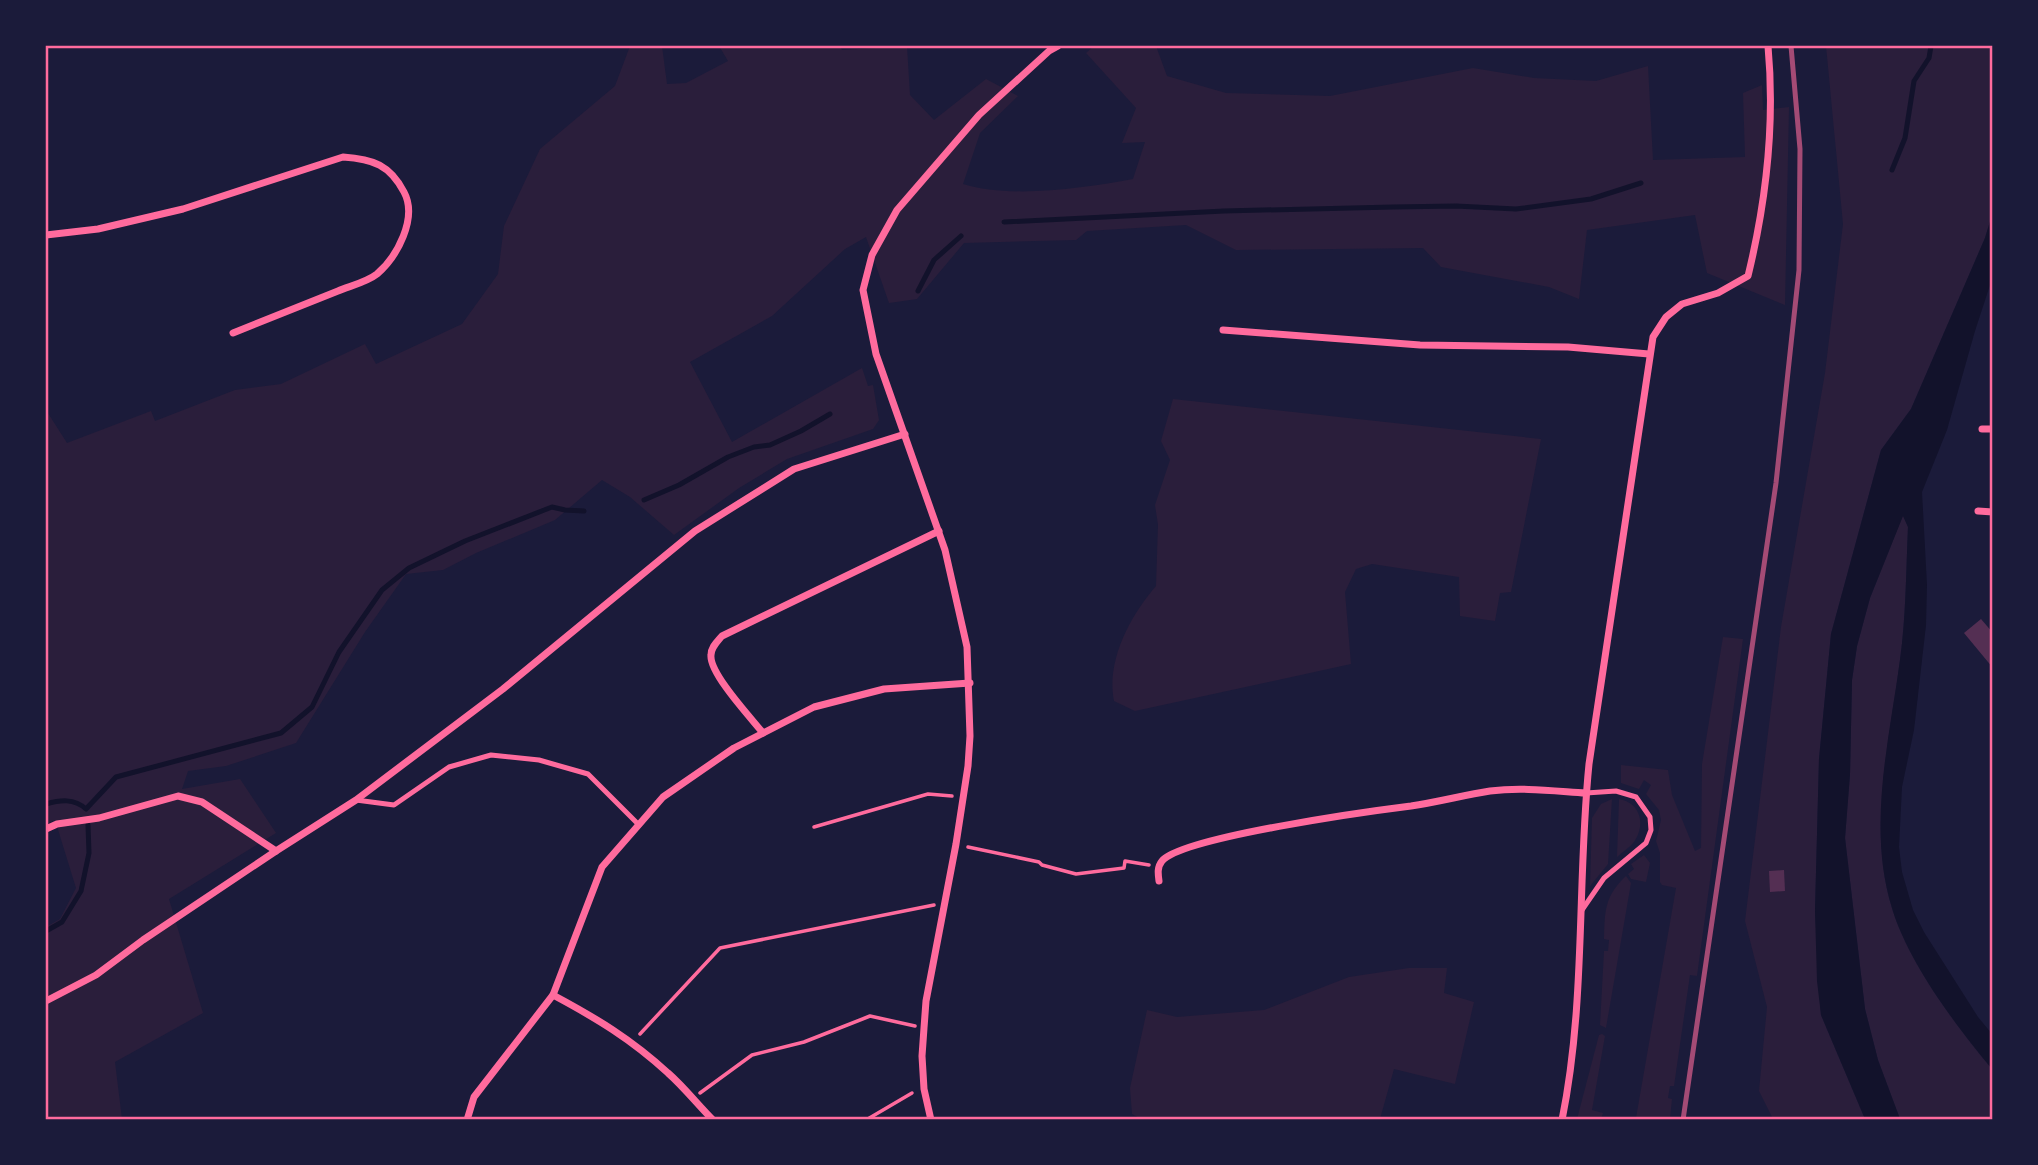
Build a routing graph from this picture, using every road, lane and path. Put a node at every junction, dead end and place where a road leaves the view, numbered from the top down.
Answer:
1 (1058, 46) edge
2 (1769, 46) edge
3 (46, 235) edge
4 (1223, 330) dead end
5 (233, 333) dead end
6 (1649, 355) junction
7 (1982, 429) dead end
8 (1993, 429) edge
9 (905, 434) junction
10 (1978, 511) dead end
11 (1993, 512) edge
12 (939, 531) junction
13 (970, 684) junction
14 (763, 733) junction
15 (1586, 793) junction
16 (964, 797) junction
17 (356, 800) junction
18 (639, 825) junction
19 (814, 827) dead end
20 (46, 829) edge
21 (956, 844) junction
22 (276, 851) junction
23 (1158, 867) junction
24 (1159, 881) dead end
25 (943, 906) junction
26 (1582, 910) junction
27 (552, 995) junction
28 (46, 1001) edge
29 (923, 1028) junction
30 (632, 1043) junction
31 (924, 1089) junction
32 (692, 1099) junction
33 (467, 1119) edge
34 (713, 1119) edge
35 (866, 1119) edge
36 (931, 1119) edge
37 (1562, 1119) edge

1 - 9 street
2 - 6 street
3 - 5 street
4 - 6 street
6 - 15 street
7 - 8 street
9 - 12 street
9 - 17 street
10 - 11 street
12 - 13 street
12 - 14 street
13 - 14 street
13 - 16 street
14 - 18 street
15 - 23 street
15 - 26 street
15 - 26 lane
16 - 19 path
16 - 21 street
17 - 18 lane
17 - 22 street
18 - 27 street
20 - 22 street
21 - 23 path
21 - 25 street
22 - 28 street
23 - 24 street
25 - 29 street
25 - 30 path
26 - 37 street
27 - 30 street
27 - 33 street
29 - 31 street
29 - 32 path
30 - 32 street
31 - 35 path
31 - 36 street
32 - 34 street

